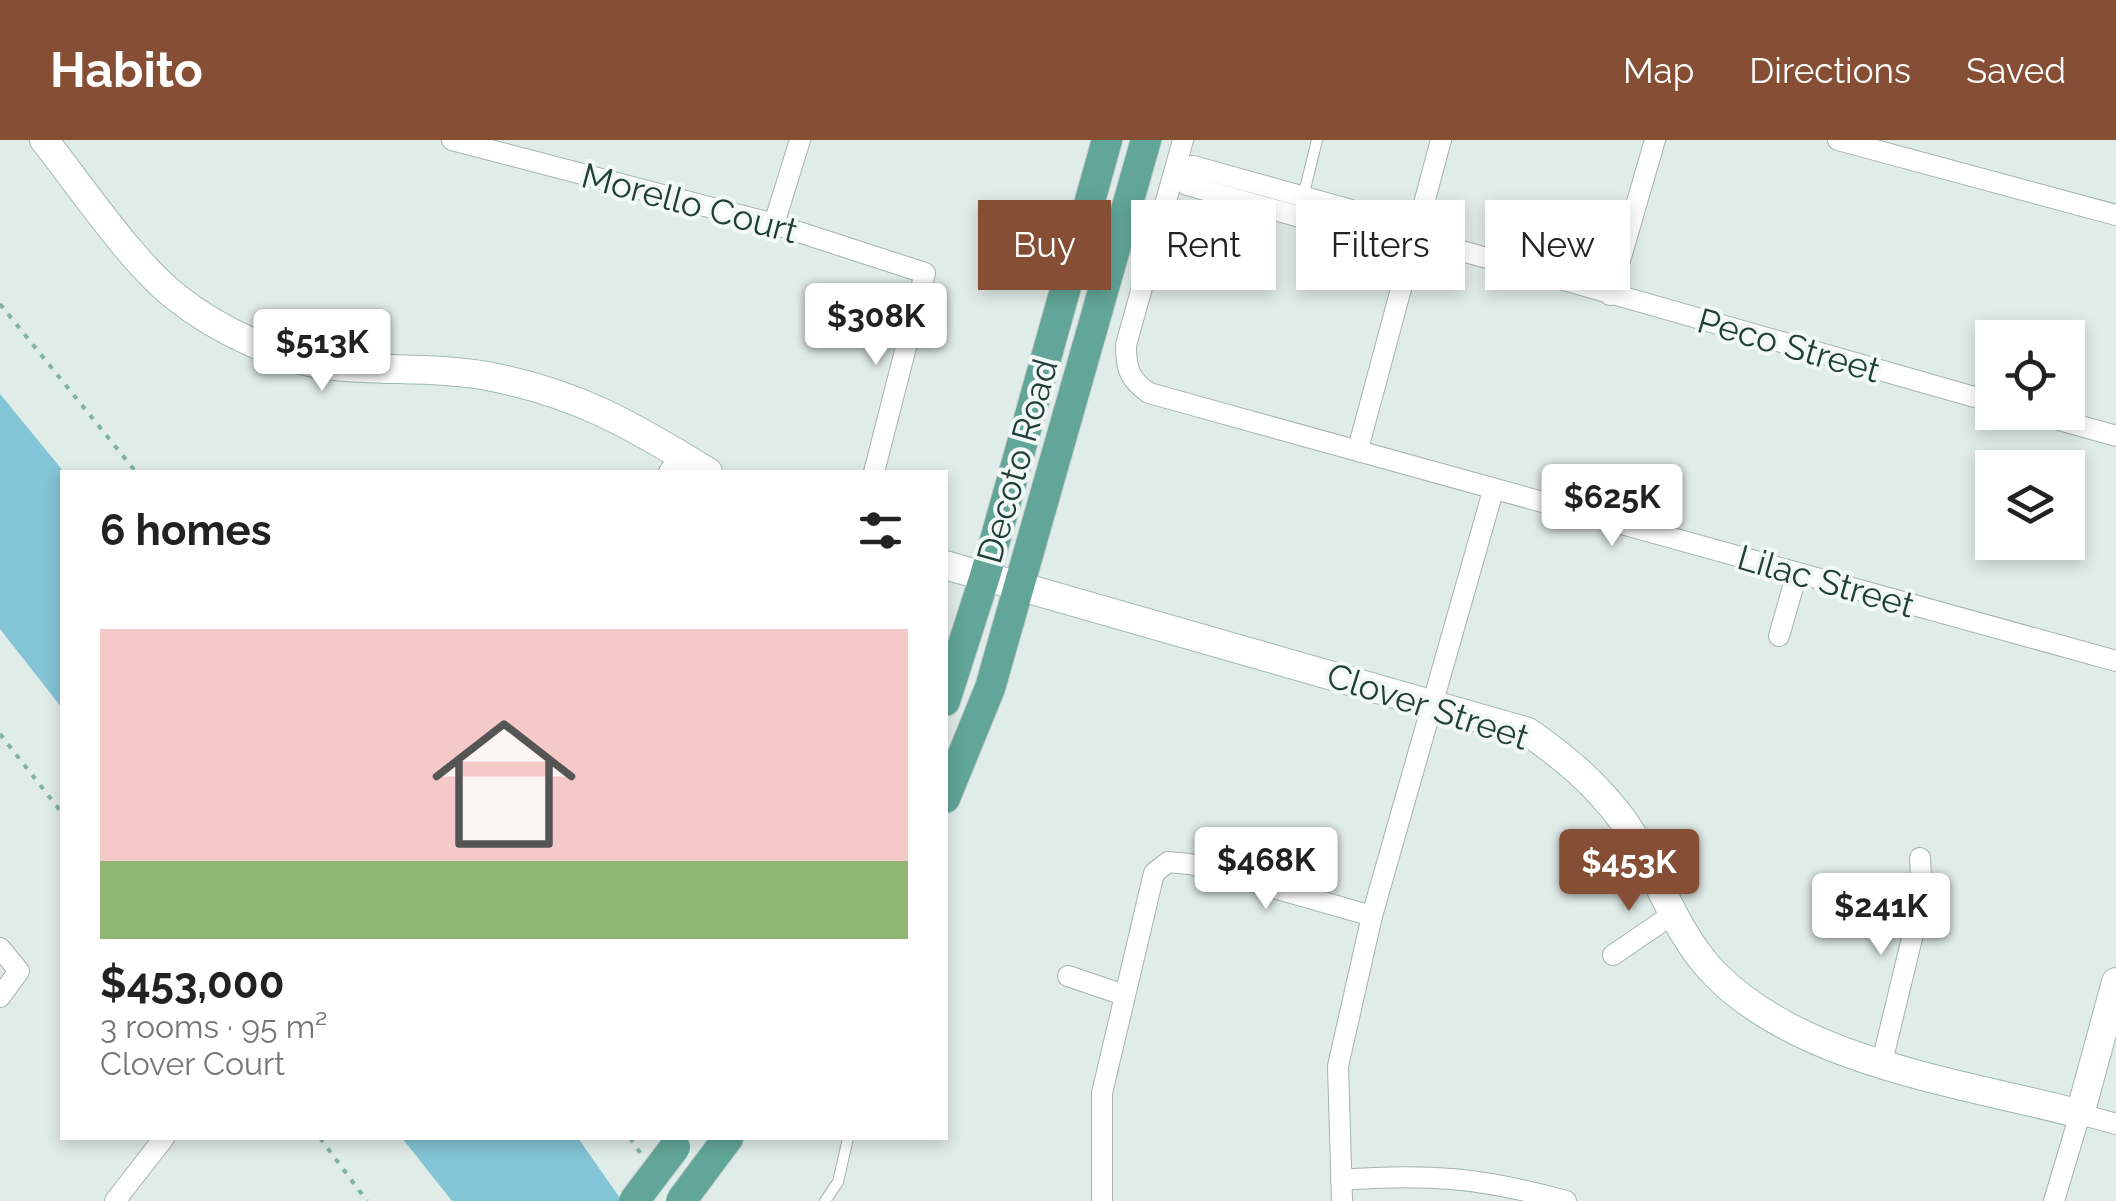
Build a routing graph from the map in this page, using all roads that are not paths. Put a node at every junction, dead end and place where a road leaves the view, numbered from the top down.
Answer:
1 (44, 140) edge
2 (452, 140) edge
3 (800, 140) edge
4 (1107, 140) edge
5 (1146, 140) edge
6 (1183, 140) edge
7 (1318, 140) edge
8 (1440, 140) edge
9 (1655, 140) edge
10 (1838, 140) edge
11 (1175, 171) junction
12 (1303, 197) junction
13 (1314, 200) edge
14 (1423, 200) edge
15 (2116, 215) edge
16 (1296, 216) edge
17 (774, 224) junction
18 (1465, 252) edge
19 (1399, 290) edge
20 (1610, 295) junction
21 (1975, 397) edge
22 (2085, 427) edge
23 (2116, 436) edge
24 (1358, 449) junction
25 (675, 464) edge
26 (700, 470) edge
27 (875, 470) edge
28 (1493, 491) junction
29 (948, 566) edge
30 (1797, 574) junction
31 (985, 576) junction
32 (1020, 586) junction
33 (1778, 636) dead end
34 (2116, 661) edge
35 (948, 692) edge
36 (1436, 703) junction
37 (948, 791) edge
38 (1920, 858) dead end
39 (1673, 914) junction
40 (1372, 916) junction
41 (0, 948) edge
42 (1613, 955) dead end
43 (1068, 976) dead end
44 (2116, 982) edge
45 (1124, 995) junction
46 (0, 997) edge
47 (1882, 1062) junction
48 (2080, 1114) junction
49 (2116, 1124) edge
50 (162, 1140) edge
51 (726, 1140) edge
52 (848, 1140) edge
53 (678, 1142) edge
54 (1342, 1190) edge
55 (115, 1201) edge
56 (634, 1201) edge
57 (681, 1201) edge
58 (825, 1201) edge
59 (1102, 1201) edge
60 (1566, 1201) edge
61 (2054, 1201) edge

1 - 25 street
2 - 17 street, Morello Court
3 - 17 street
4 - 31 main road, Decoto Road
5 - 32 main road, Decoto Road
6 - 11 street
7 - 12 lane
8 - 14 street
9 - 20 street
10 - 15 street
11 - 12 street, Peco Street
11 - 16 street, Peco Street
11 - 24 street, Lilac Street
12 - 13 street, Peco Street
17 - 27 street, Morello Court
18 - 20 street, Peco Street
19 - 24 street
20 - 21 street, Peco Street
22 - 23 street
24 - 28 street, Lilac Street
25 - 26 street
28 - 30 street, Lilac Street
28 - 36 street
29 - 31 street, Clover Street
30 - 33 street
30 - 34 street, Lilac Street
31 - 32 street, Clover Street
31 - 35 main road, Decoto Road
32 - 36 street, Clover Street
32 - 37 main road, Decoto Road
36 - 39 street, Clover Street
36 - 40 street
38 - 47 street
39 - 42 street
39 - 47 street, Clover Street
40 - 45 street
40 - 54 street
41 - 46 street
43 - 45 street
44 - 48 street
45 - 59 street
47 - 48 street, Clover Street
48 - 49 street, Clover Street
48 - 61 street
50 - 55 street
51 - 57 main road, bridge
52 - 58 lane
53 - 56 main road, bridge
54 - 60 street

